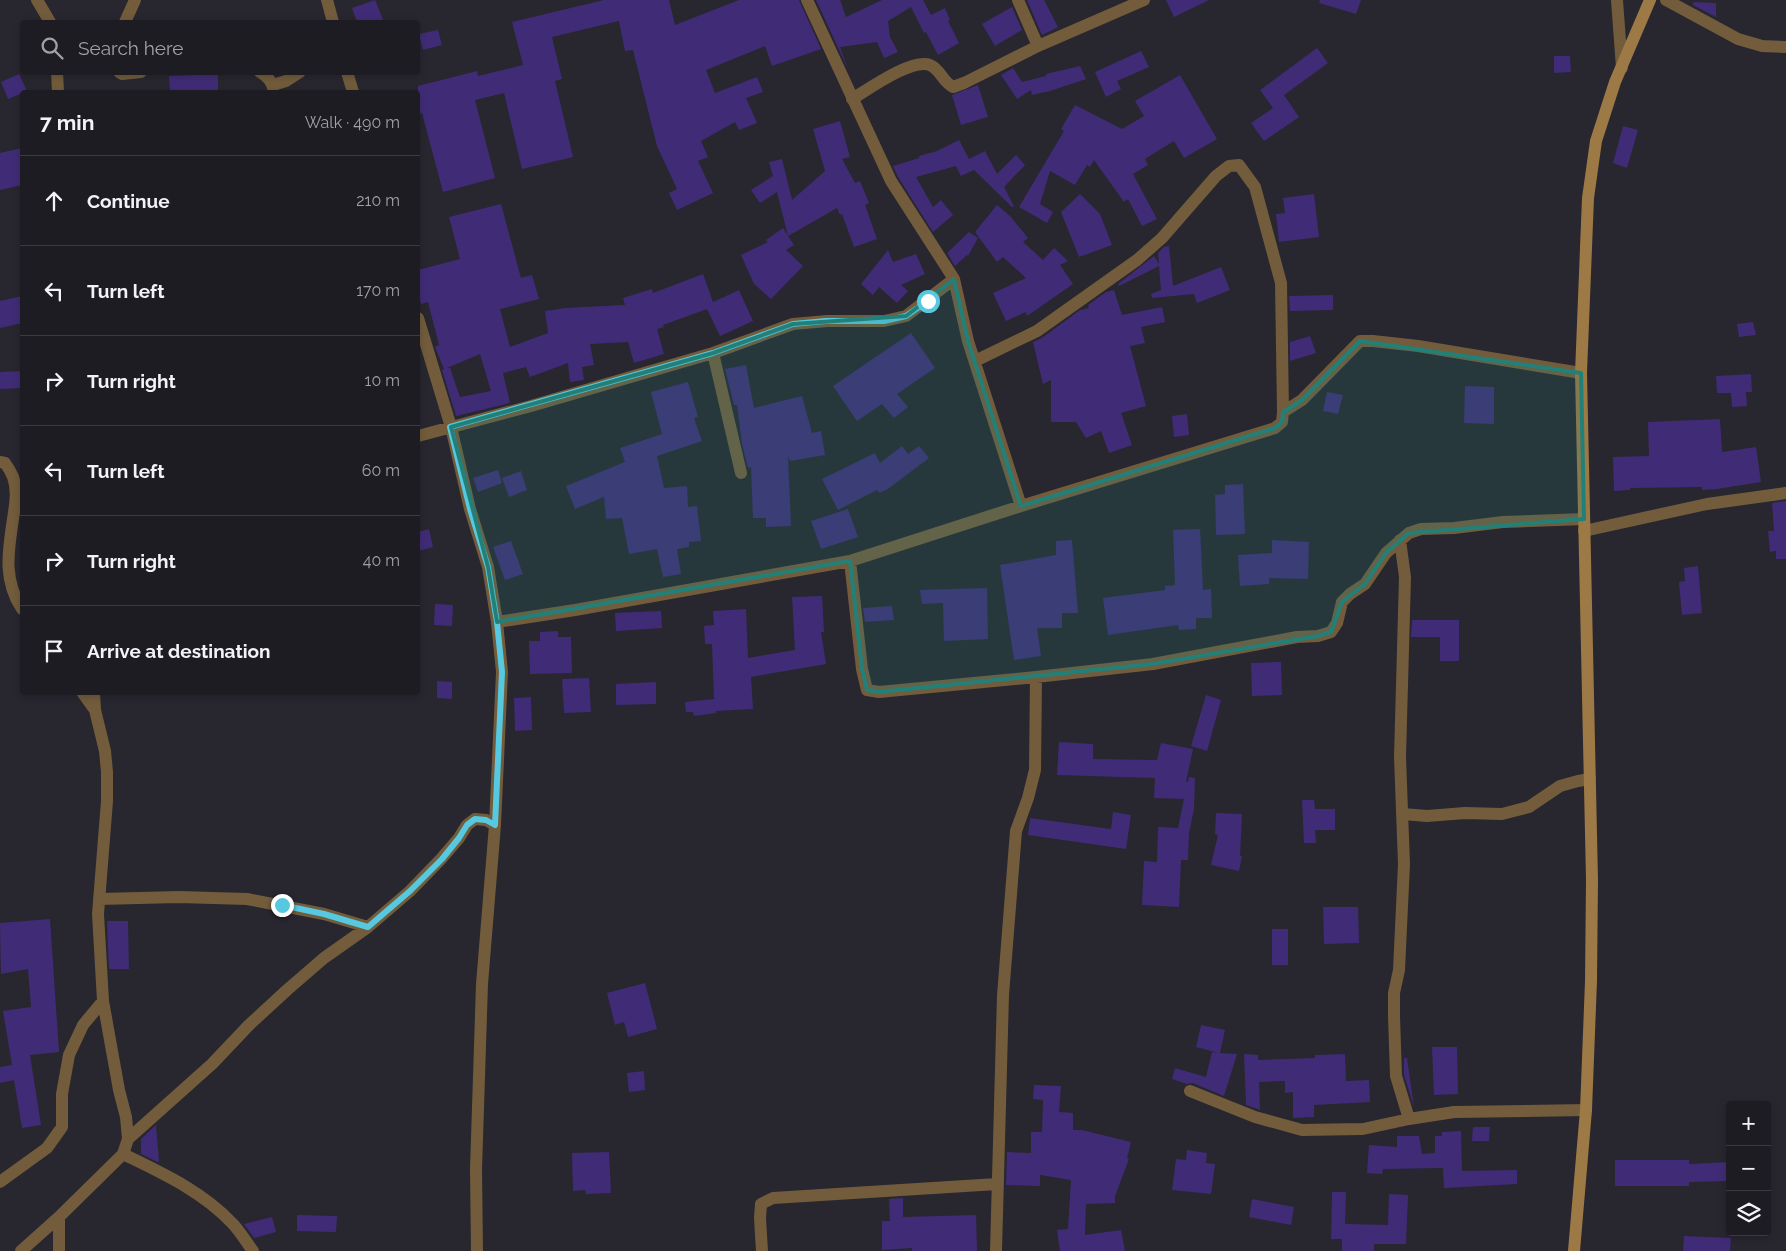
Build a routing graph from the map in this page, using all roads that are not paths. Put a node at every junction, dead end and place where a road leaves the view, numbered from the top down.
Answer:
1 (37, 0) edge
2 (135, 0) edge
3 (327, 0) edge
4 (807, 0) edge
5 (1018, 0) edge
6 (1144, 0) edge
7 (1617, 0) edge
8 (1650, 0) edge
9 (1666, 0) edge
10 (49, 20) edge
11 (126, 20) edge
12 (332, 20) edge
13 (1038, 46) junction
14 (1786, 47) edge
15 (1622, 68) junction
16 (57, 75) edge
17 (266, 75) edge
18 (296, 75) edge
19 (348, 75) edge
20 (274, 89) edge
21 (58, 90) edge
22 (352, 90) edge
23 (852, 98) junction
24 (954, 280) junction
25 (420, 325) edge
26 (713, 353) junction
27 (975, 361) junction
28 (1581, 373) junction
29 (1283, 412) junction
30 (450, 427) junction
31 (420, 435) edge
32 (0, 462) edge
33 (741, 473) dead end
34 (1786, 493) edge
35 (1021, 506) junction
36 (1584, 525) junction
37 (1400, 540) junction
38 (850, 561) junction
39 (20, 606) edge
40 (497, 622) junction
41 (1036, 677) junction
42 (84, 695) edge
43 (94, 695) edge
44 (95, 710) junction
45 (1590, 779) junction
46 (1403, 814) junction
47 (495, 825) junction
48 (99, 899) junction
49 (368, 927) junction
50 (103, 1001) junction
51 (1190, 1091) dead end
52 (1586, 1110) junction
53 (1409, 1119) junction
54 (128, 1140) junction
55 (124, 1154) junction
56 (0, 1182) edge
57 (997, 1184) junction
58 (59, 1217) junction
59 (21, 1251) edge
60 (59, 1251) edge
61 (253, 1251) edge
62 (477, 1251) edge
63 (762, 1251) edge
64 (996, 1251) edge
65 (1574, 1251) edge

1 - 10 street
2 - 11 street
3 - 12 street
4 - 23 street
5 - 13 street
6 - 13 street
7 - 15 street
8 - 15 main road
9 - 14 street
13 - 23 street
15 - 28 main road
16 - 21 street
17 - 20 street
18 - 20 street
19 - 22 street
23 - 24 street
24 - 26 street
24 - 27 street
25 - 30 street
26 - 30 street
26 - 33 street
27 - 29 street
27 - 35 street
28 - 29 street
28 - 36 main road
29 - 35 street
30 - 31 street
30 - 40 street
32 - 39 street
34 - 36 street
35 - 38 street
36 - 37 street
36 - 45 main road
37 - 41 street
37 - 46 street
38 - 40 street
38 - 41 street
40 - 47 street
41 - 57 street
42 - 44 street
43 - 44 street
44 - 48 street
45 - 46 street
45 - 52 main road
46 - 53 street
47 - 49 street
47 - 62 street
48 - 49 street
48 - 50 street
49 - 54 street
50 - 54 street
50 - 56 street
51 - 53 street
52 - 53 street
52 - 65 main road
54 - 55 street
55 - 58 street
55 - 61 street
57 - 63 street
57 - 64 street
58 - 59 street
58 - 60 street

